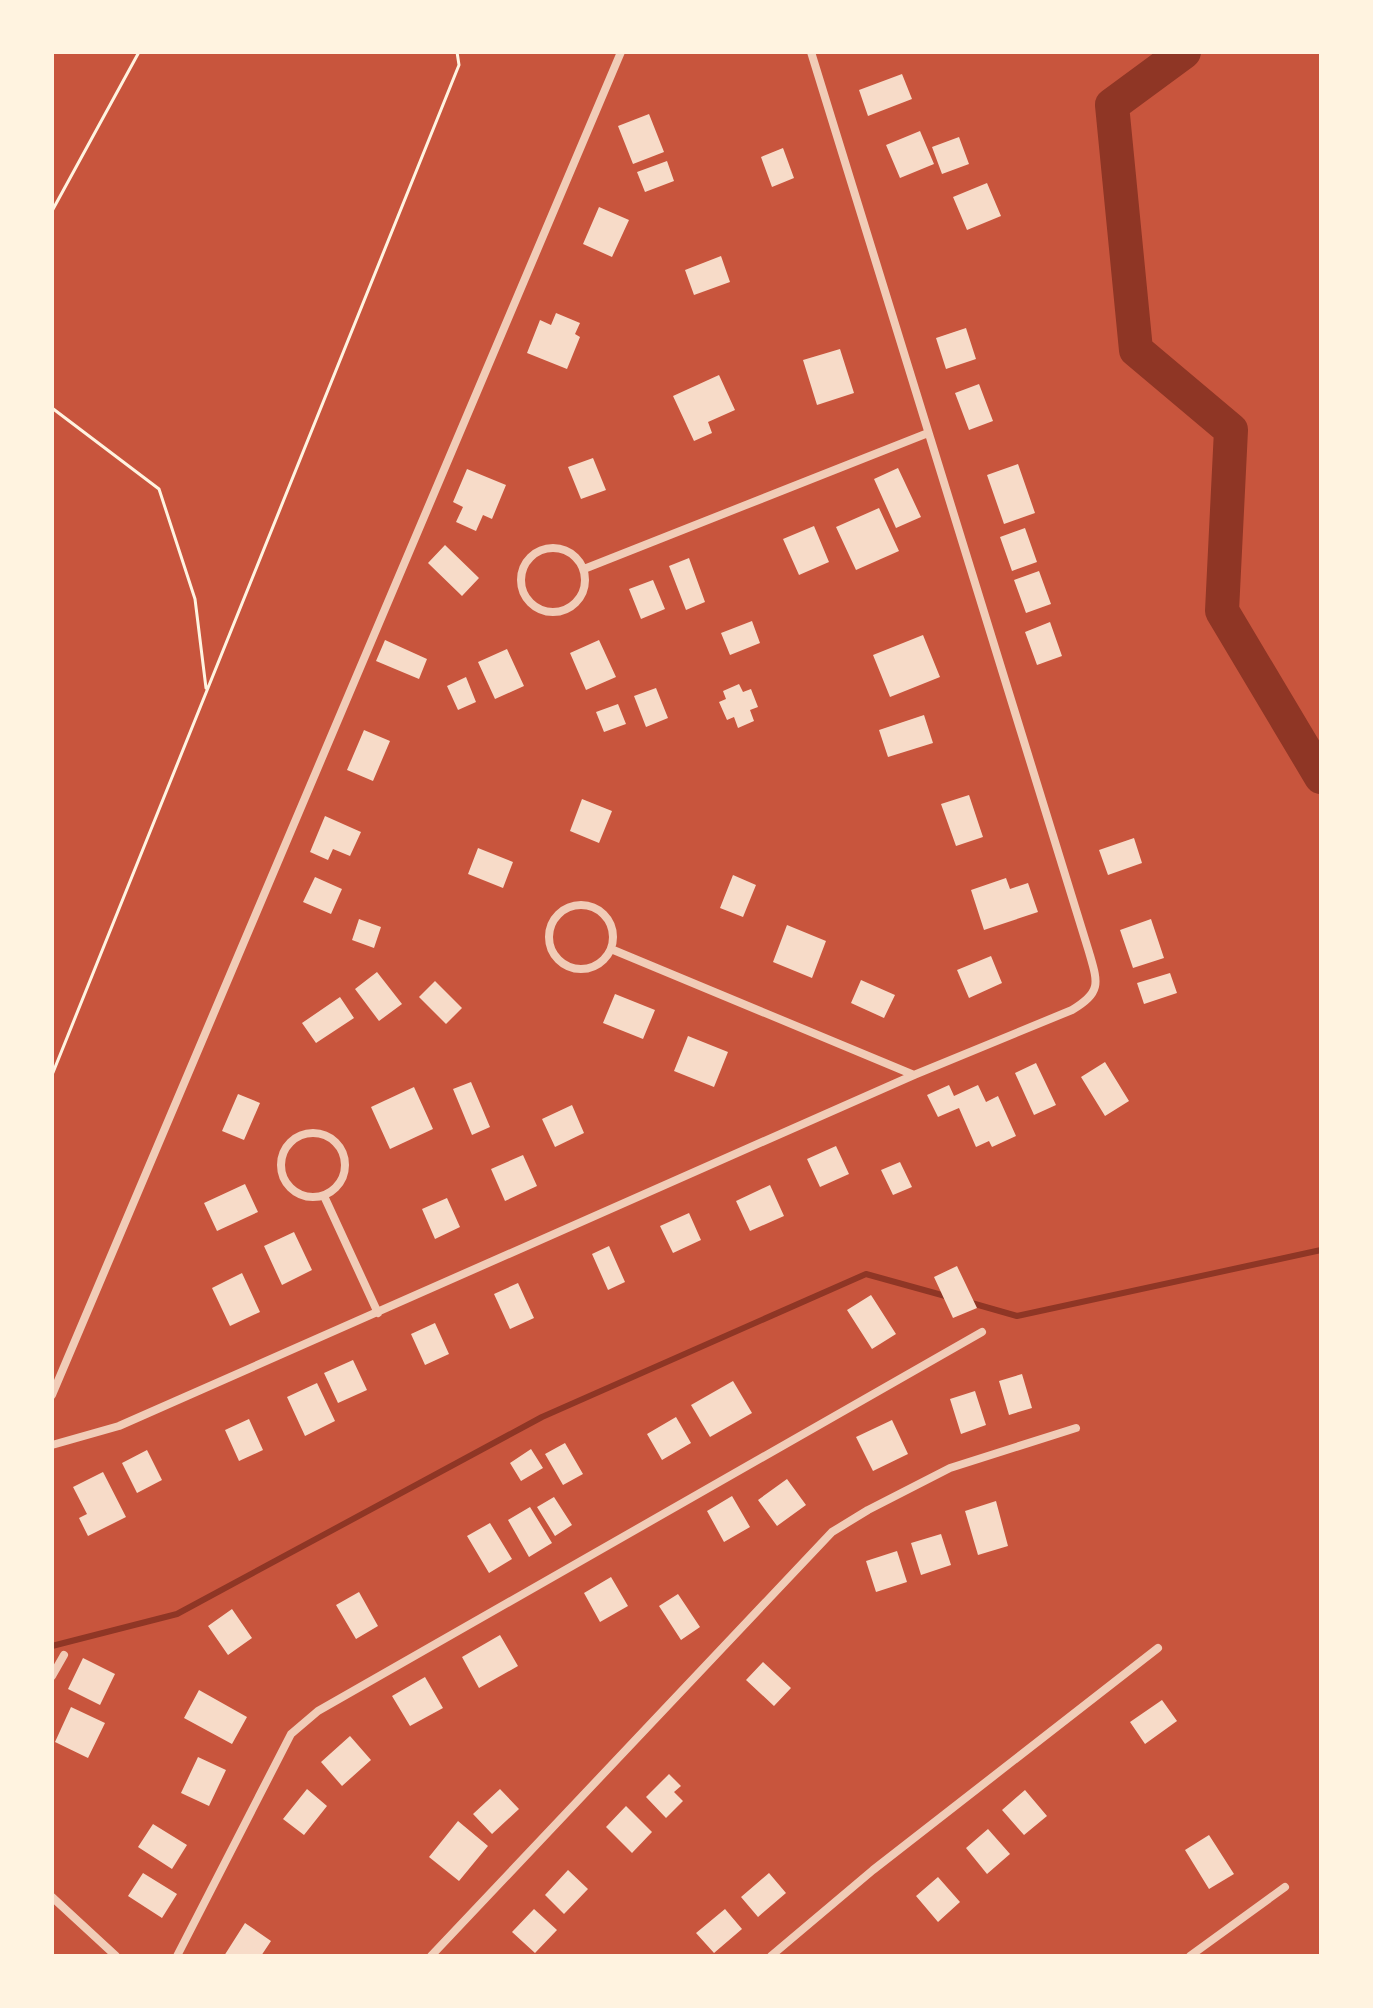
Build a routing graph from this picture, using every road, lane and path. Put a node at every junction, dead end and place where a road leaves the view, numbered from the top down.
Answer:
1 (139, 52) edge
2 (457, 52) edge
3 (621, 52) edge
4 (811, 52) edge
5 (52, 211) edge
6 (52, 408) edge
7 (928, 433) junction
8 (584, 569) junction
9 (206, 692) junction
10 (611, 949) junction
11 (52, 1075) edge
12 (914, 1075) junction
13 (324, 1196) junction
14 (378, 1313) junction
15 (982, 1332) dead end
16 (52, 1395) edge
17 (1076, 1428) dead end
18 (52, 1445) edge
19 (1158, 1648) dead end
20 (64, 1655) dead end
21 (52, 1676) edge
22 (1285, 1887) dead end
23 (52, 1897) edge
24 (116, 1956) edge
25 (177, 1956) edge
26 (431, 1956) edge
27 (771, 1956) edge
28 (1190, 1956) edge

1 - 5 path
2 - 9 path
3 - 16 street
4 - 7 street
6 - 9 path
7 - 8 street
7 - 12 street
8 - 8 street
9 - 11 path
10 - 10 street
10 - 12 street
12 - 14 street
13 - 13 street
13 - 14 street
14 - 18 street
15 - 25 street
17 - 26 street
19 - 27 street
20 - 21 street
22 - 28 street
23 - 24 street

